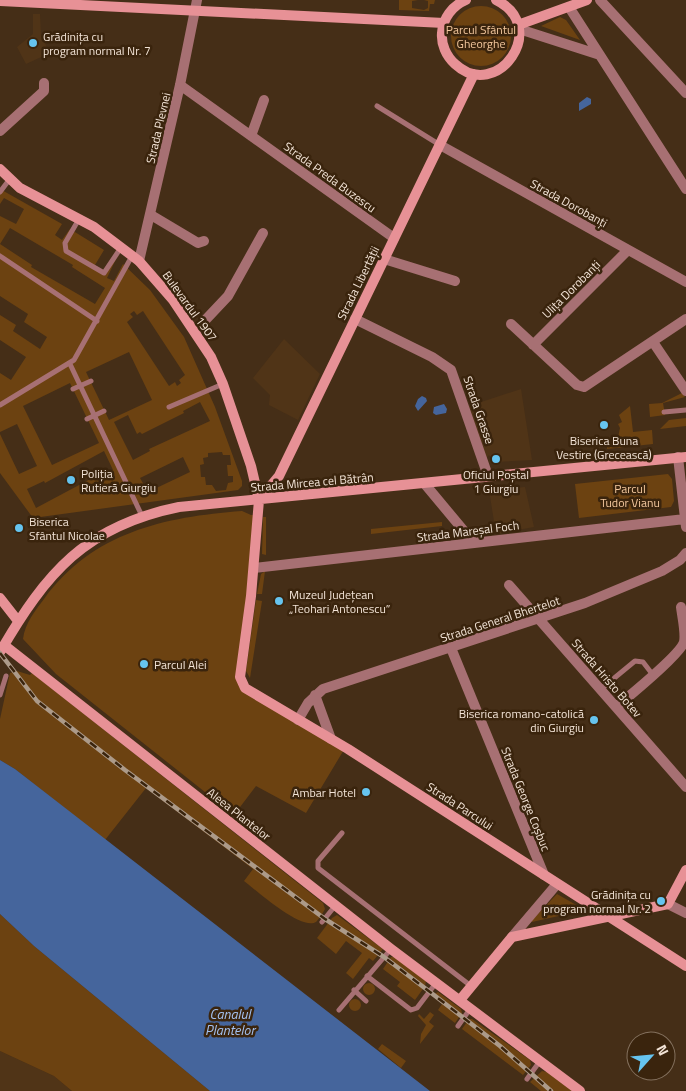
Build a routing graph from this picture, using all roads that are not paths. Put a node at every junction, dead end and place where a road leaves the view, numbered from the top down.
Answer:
1 (450, 0) edge
2 (466, 0) edge
3 (496, 0) edge
4 (587, 0) edge
5 (600, 0) edge
6 (0, 1) edge
7 (196, 5) edge
8 (569, 7) junction
9 (446, 19) junction
10 (518, 27) junction
11 (600, 55) junction
12 (474, 74) junction
13 (44, 83) dead end
14 (180, 85) junction
15 (686, 92) edge
16 (264, 100) dead end
17 (377, 106) dead end
18 (0, 131) edge
19 (251, 136) junction
20 (440, 145) junction
21 (0, 171) edge
22 (10, 180) junction
23 (686, 188) edge
24 (0, 192) edge
25 (151, 215) junction
26 (80, 218) junction
27 (263, 234) dead end
28 (394, 238) junction
29 (204, 241) dead end
30 (122, 246) junction
31 (627, 250) junction
32 (0, 256) edge
33 (136, 258) junction
34 (384, 259) junction
35 (454, 281) dead end
36 (686, 282) edge
37 (355, 319) junction
38 (686, 319) edge
39 (97, 321) junction
40 (511, 324) dead end
41 (196, 331) junction
42 (653, 342) junction
43 (533, 344) junction
44 (70, 364) junction
45 (91, 382) dead end
46 (223, 384) junction
47 (80, 386) junction
48 (73, 389) dead end
49 (686, 390) edge
50 (0, 405) edge
51 (169, 407) dead end
52 (686, 410) edge
53 (104, 411) dead end
54 (664, 412) dead end
55 (94, 416) junction
56 (87, 419) dead end
57 (682, 457) edge
58 (488, 476) junction
59 (424, 483) junction
60 (259, 500) junction
61 (142, 516) junction
62 (686, 523) edge
63 (474, 543) junction
64 (686, 553) edge
65 (254, 568) junction
66 (509, 585) dead end
67 (0, 598) edge
68 (681, 607) dead end
69 (538, 620) junction
70 (18, 621) junction
71 (2, 648) edge
72 (452, 648) junction
73 (653, 675) junction
74 (6, 676) dead end
75 (600, 689) junction
76 (0, 695) edge
77 (315, 695) junction
78 (616, 707) junction
79 (298, 720) junction
80 (331, 739) junction
81 (686, 787) edge
82 (342, 833) dead end
83 (686, 870) edge
84 (544, 876) junction
85 (556, 884) junction
86 (668, 904) junction
87 (335, 906) junction
88 (686, 913) edge
89 (606, 916) junction
90 (322, 922) dead end
91 (512, 937) junction
92 (390, 949) junction
93 (686, 966) edge
94 (367, 976) junction
95 (436, 983) junction
96 (471, 986) junction
97 (354, 990) junction
98 (460, 1000) junction
99 (366, 1001) dead end
100 (471, 1009) junction
101 (339, 1010) dead end
102 (458, 1026) dead end
103 (540, 1061) junction
104 (527, 1078) dead end
105 (580, 1091) edge

1 - 9 street
2 - 9 street
3 - 10 street
4 - 8 street
5 - 15 street
6 - 7 street
7 - 9 street
7 - 14 street, Strada Plevnei
8 - 10 street
8 - 11 street
9 - 12 street
10 - 11 street
10 - 12 street
11 - 23 street
12 - 20 street, Strada Libertății
13 - 18 street
14 - 19 street, Strada Preda Buzescu
14 - 25 street, Strada Plevnei
16 - 19 street
17 - 20 lane
19 - 28 street, Strada Preda Buzescu
20 - 28 street, Strada Libertății
20 - 31 street, Strada Dorobanți
21 - 22 street, Bulevardul 1907
22 - 24 lane
22 - 26 street, Bulevardul 1907
25 - 29 street
25 - 33 street, Strada Plevnei
26 - 30 street, Bulevardul 1907
26 - 30 lane
27 - 41 street
28 - 34 street, Strada Libertății
30 - 33 street, Bulevardul 1907
31 - 36 street, Strada Dorobanți
31 - 43 street, Ulița Dorobanți
32 - 39 lane
33 - 39 lane
33 - 41 street, Bulevardul 1907
34 - 35 street
34 - 37 street, Strada Libertății
37 - 58 street, Strada Grasse
37 - 60 street, Strada Libertății
38 - 42 street
39 - 44 lane
40 - 43 street
41 - 46 street, Bulevardul 1907
42 - 43 street
42 - 49 street
44 - 47 lane
44 - 50 lane
45 - 47 lane
46 - 51 lane
46 - 60 street, Bulevardul 1907
47 - 48 lane
47 - 55 lane
52 - 54 lane
53 - 55 lane
55 - 56 lane
55 - 61 lane
57 - 58 street, Strada Mircea cel Bătrân
57 - 62 street
58 - 59 street, Strada Mircea cel Bătrân
59 - 60 street, Strada Mircea cel Bătrân
59 - 63 street
60 - 61 street, Strada Mircea cel Bătrân
60 - 65 street, Bulevardul 1907
61 - 70 street, Strada Mircea cel Bătrân
62 - 63 street, Strada Mareșal Foch
63 - 65 street, Strada Mareșal Foch
64 - 69 street, Strada General Bhertelot
65 - 79 street, Strada Parcului
66 - 69 street, Strada Hristo Botev
67 - 70 street
68 - 73 street
69 - 72 street, Strada General Bhertelot
69 - 75 street, Strada Hristo Botev
70 - 71 street, Strada Mircea cel Bătrân
71 - 87 street, Aleea Plantelor
72 - 77 street, Strada General Bhertelot
72 - 84 street, Strada George Coșbuc
73 - 75 lane
73 - 78 street
74 - 76 lane
75 - 78 street, Strada Hristo Botev
77 - 79 street, Strada General Bhertelot
77 - 80 street
78 - 81 street, Strada Hristo Botev
79 - 80 street, Strada Parcului
80 - 84 street, Strada Parcului
82 - 96 lane
83 - 86 street
84 - 85 street, Strada Parcului
85 - 89 street, Strada Parcului
85 - 91 street
86 - 88 street
86 - 89 street
87 - 90 lane
87 - 92 street, Aleea Plantelor
89 - 91 street
89 - 93 street, Strada Parcului
91 - 96 street
92 - 94 lane
92 - 95 street, Aleea Plantelor
94 - 95 lane
94 - 97 lane
95 - 98 street, Aleea Plantelor
96 - 98 street
97 - 99 lane
97 - 101 lane
98 - 100 street, Aleea Plantelor
100 - 102 lane
100 - 103 street, Aleea Plantelor
103 - 104 lane
103 - 105 street, Aleea Plantelor

